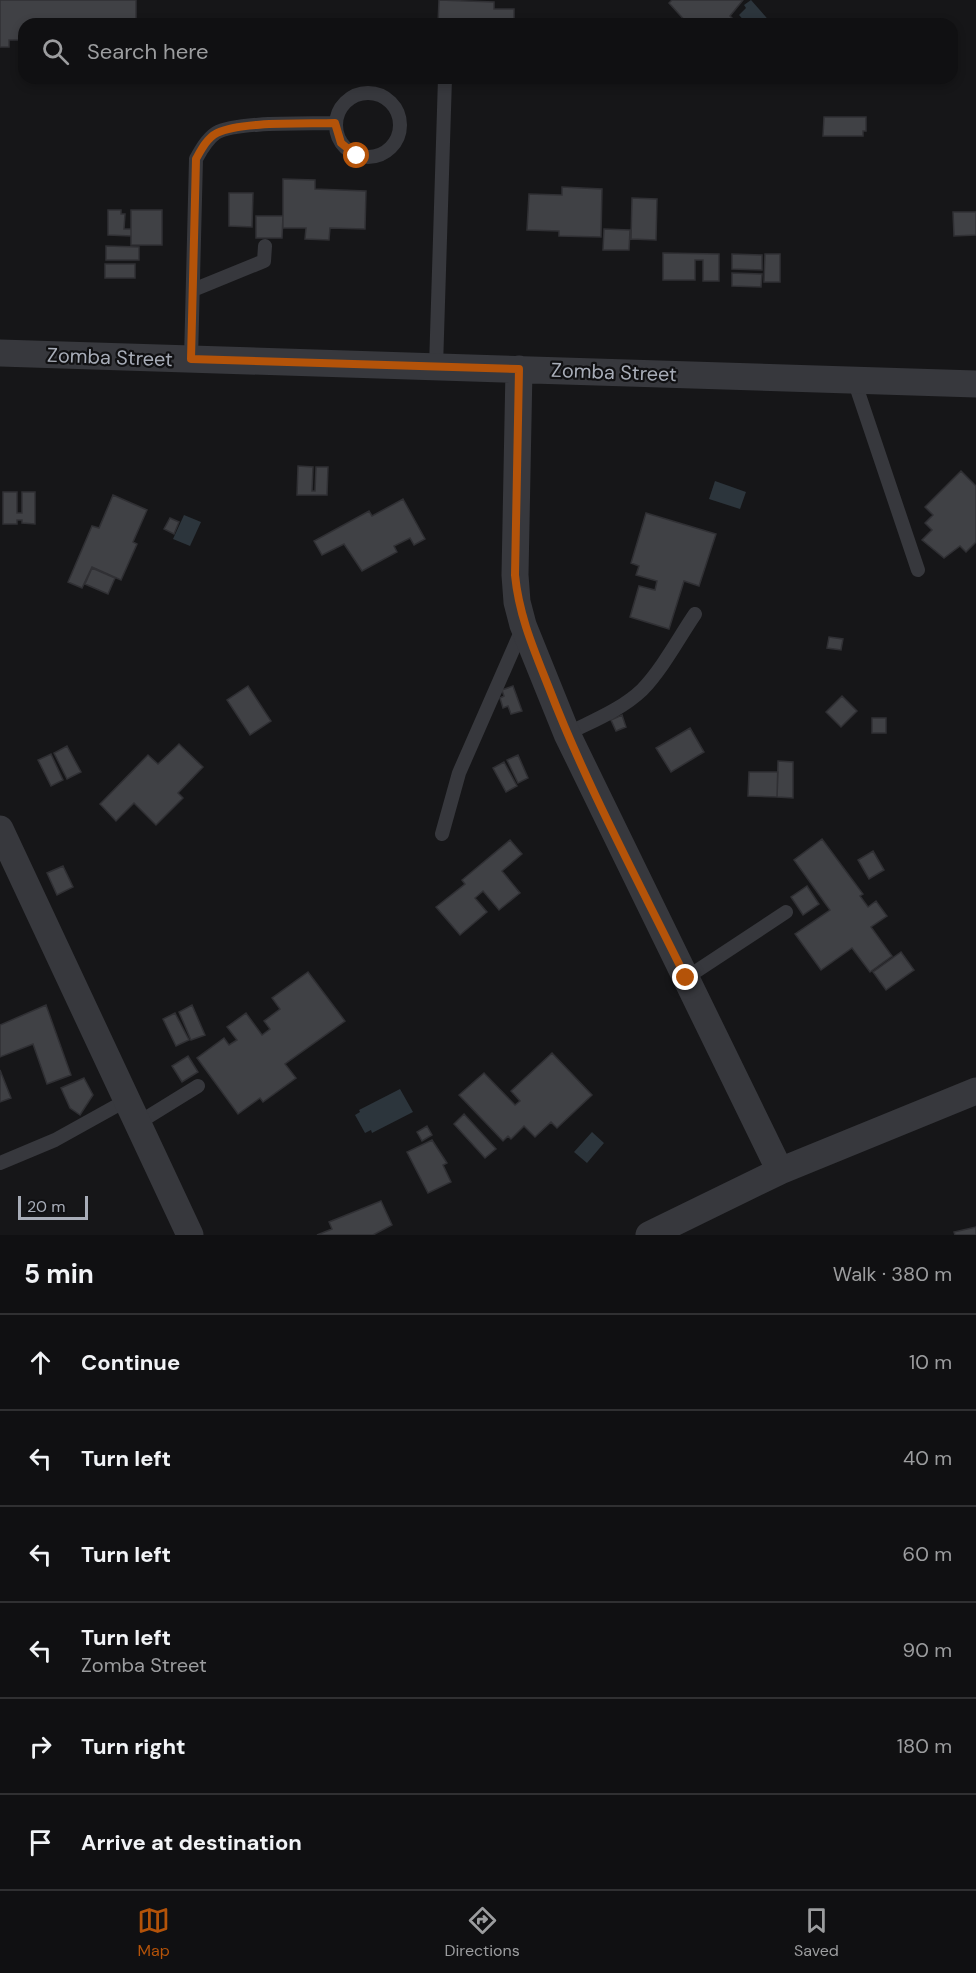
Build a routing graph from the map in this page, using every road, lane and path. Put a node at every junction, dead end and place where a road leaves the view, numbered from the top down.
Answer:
1 (445, 84) edge
2 (335, 123) junction
3 (265, 246) dead end
4 (193, 290) junction
5 (0, 353) edge
6 (191, 359) junction
7 (436, 367) junction
8 (519, 369) junction
9 (854, 380) junction
10 (976, 384) edge
11 (918, 570) dead end
12 (695, 614) dead end
13 (524, 625) junction
14 (567, 734) junction
15 (0, 829) edge
16 (442, 834) dead end
17 (786, 912) dead end
18 (686, 978) junction
19 (198, 1086) dead end
20 (976, 1091) edge
21 (132, 1111) junction
22 (0, 1163) edge
23 (780, 1171) junction
24 (190, 1235) edge
25 (648, 1235) edge

1 - 7 lane
2 - 2 lane
2 - 4 lane
3 - 4 lane
4 - 6 lane
5 - 6 street, Zomba Street
6 - 7 street, Zomba Street
7 - 8 street, Zomba Street
8 - 9 street, Zomba Street
8 - 13 street
9 - 10 street, Zomba Street
9 - 11 lane
12 - 14 lane
13 - 14 street
13 - 16 lane
14 - 18 street
15 - 21 street
17 - 18 lane
18 - 23 street
19 - 21 lane
20 - 23 street
21 - 22 lane
21 - 24 street
23 - 25 street

